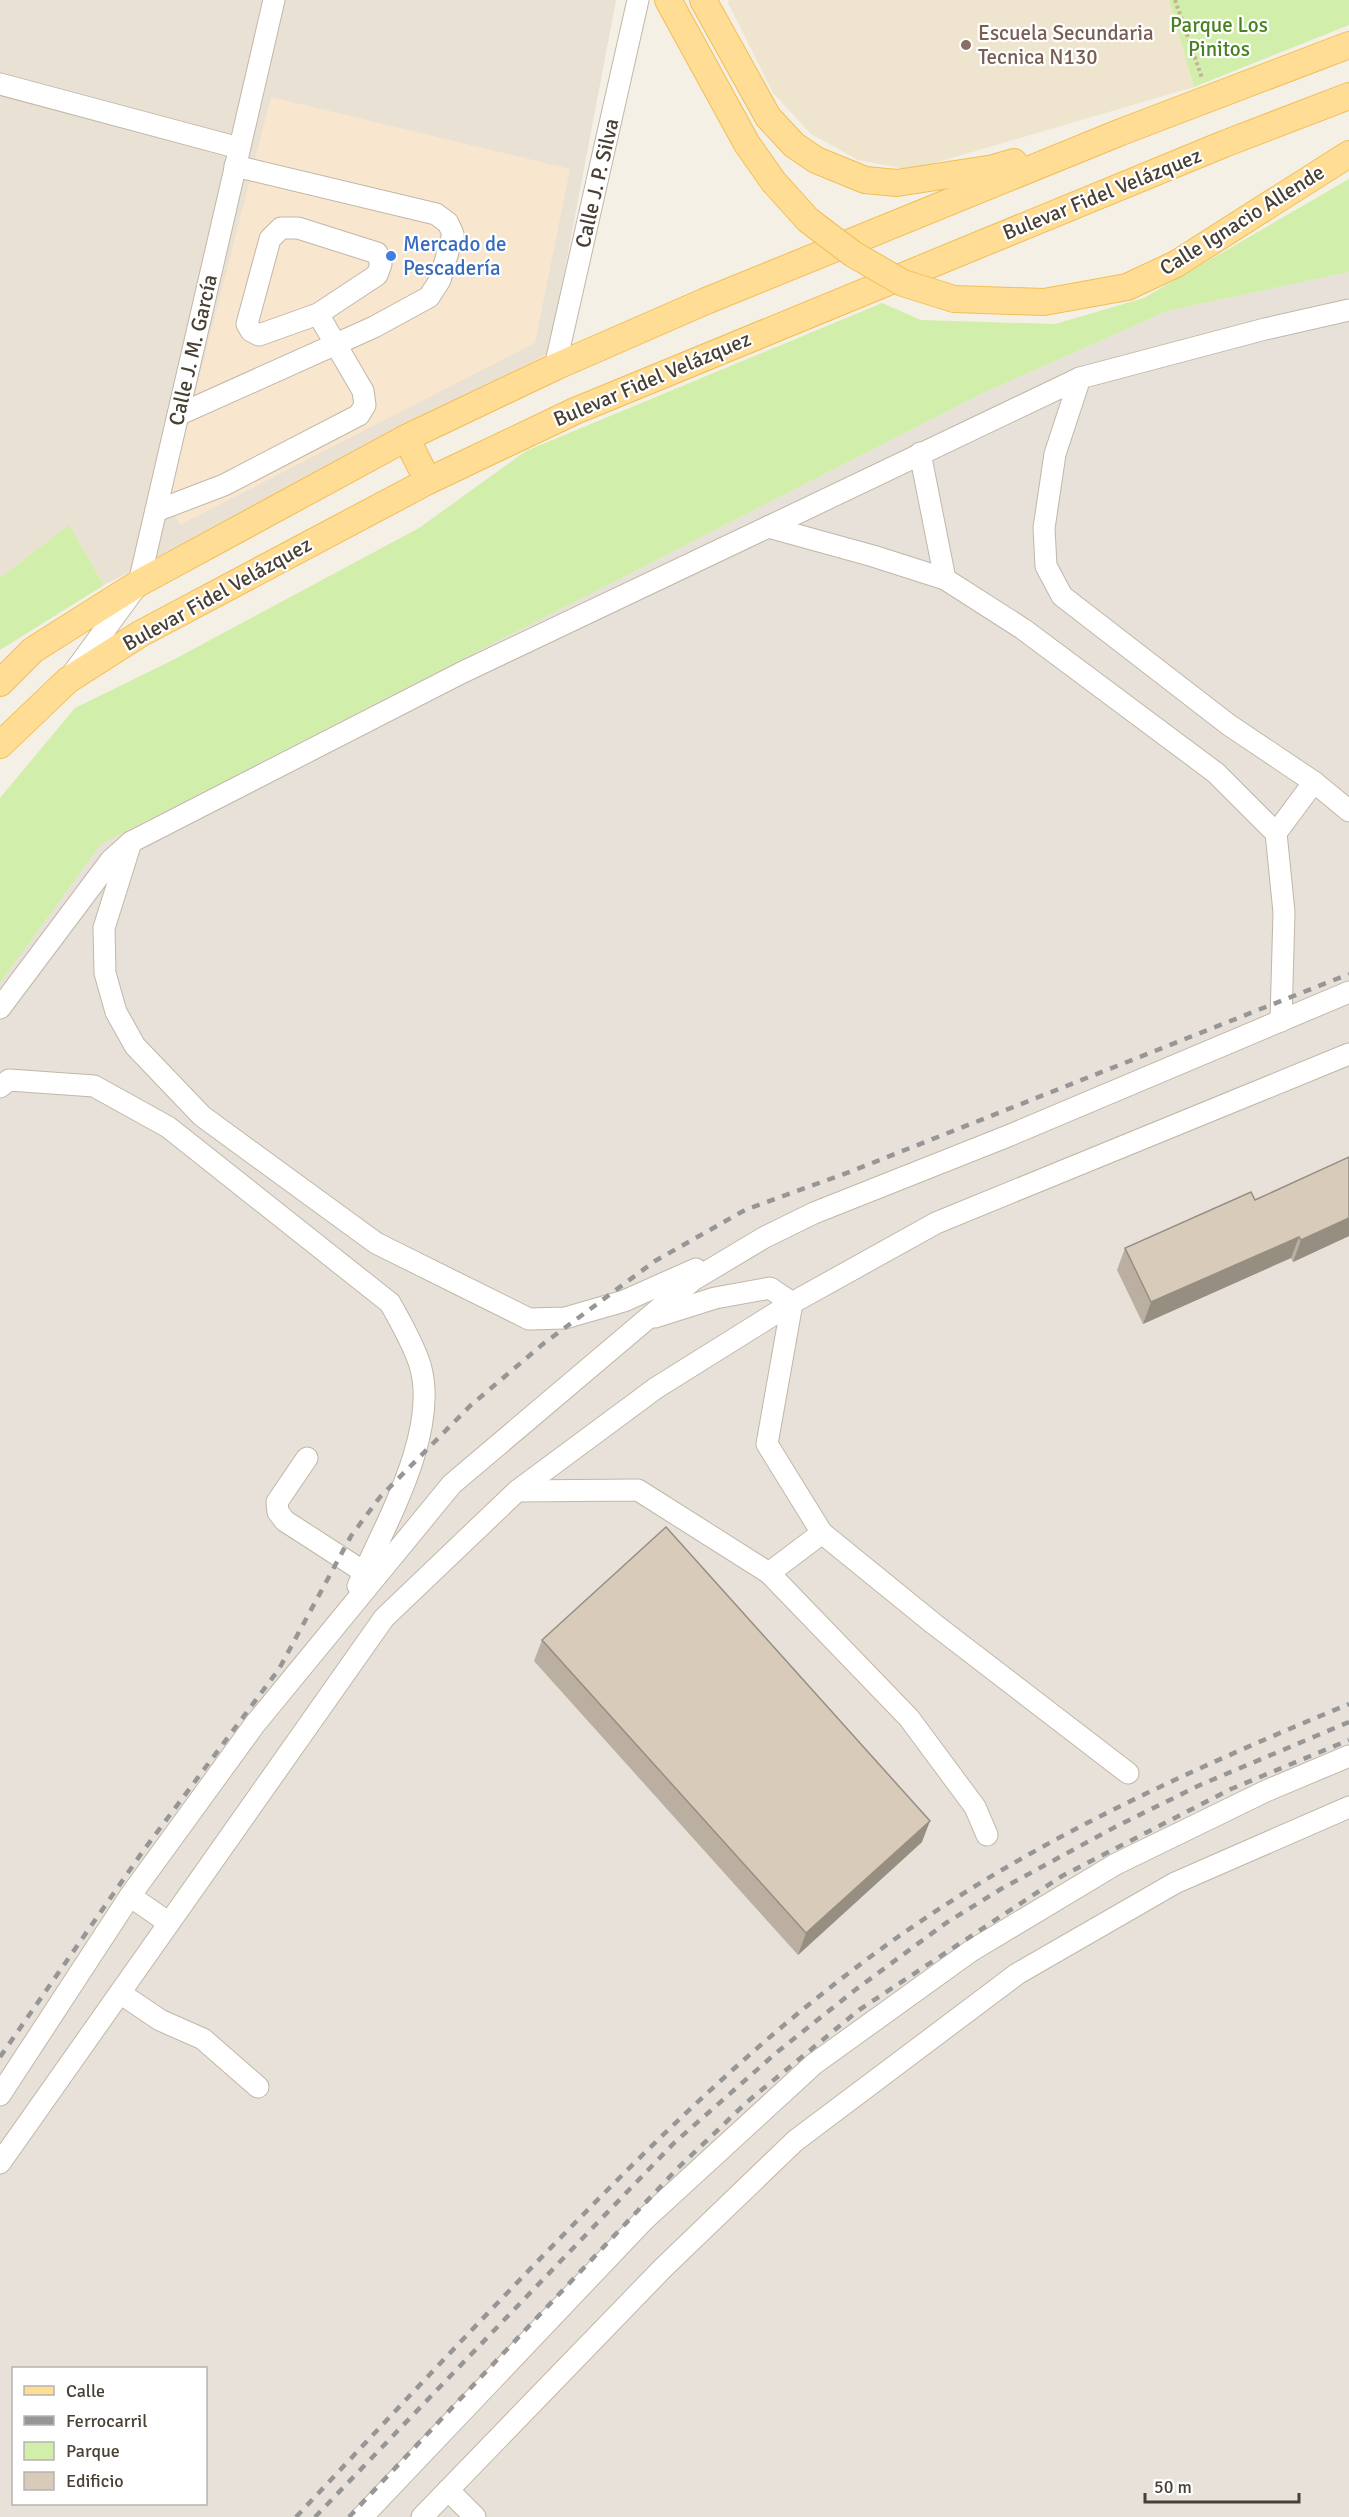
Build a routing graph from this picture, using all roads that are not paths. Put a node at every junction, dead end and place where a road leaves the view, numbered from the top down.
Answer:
1 (274, 0) edge
2 (638, 0) edge
3 (668, 0) edge
4 (703, 0) edge
5 (1349, 45) edge
6 (0, 84) edge
7 (1349, 96) edge
8 (1121, 132) junction
9 (1349, 154) edge
10 (237, 157) junction
11 (1349, 310) edge
12 (318, 314) junction
13 (336, 344) junction
14 (555, 367) junction
15 (1080, 378) junction
16 (178, 415) junction
17 (406, 438) junction
18 (920, 453) junction
19 (428, 481) junction
20 (156, 511) junction
21 (768, 527) junction
22 (945, 579) junction
23 (139, 584) junction
24 (68, 680) junction
25 (0, 683) edge
26 (0, 745) edge
27 (1314, 782) junction
28 (1349, 811) edge
29 (1276, 833) junction
30 (132, 842) junction
31 (1349, 992) edge
32 (0, 1008) edge
33 (1281, 1021) junction
34 (1349, 1054) edge
35 (0, 1087) edge
36 (765, 1238) junction
37 (792, 1304) junction
38 (645, 1320) junction
39 (307, 1458) dead end
40 (517, 1491) junction
41 (822, 1533) junction
42 (364, 1572) junction
43 (769, 1573) junction
44 (347, 1612) junction
45 (1349, 1756) edge
46 (1128, 1773) dead end
47 (1349, 1807) edge
48 (987, 1835) dead end
49 (130, 1896) junction
50 (169, 1923) junction
51 (120, 1993) junction
52 (258, 2086) dead end
53 (0, 2095) edge
54 (0, 2163) edge
55 (448, 2490) junction
56 (362, 2517) edge
57 (422, 2517) edge
58 (475, 2517) edge

1 - 10 street, Calle J. M. García
2 - 14 street, Calle J. P. Silva
3 - 9 main road, Calle Ignacio Allende, bridge
4 - 8 main road
5 - 8 main road
6 - 10 street
7 - 19 main road, Bulevar Fidel Velázquez
8 - 14 main road
10 - 13 street
10 - 16 street, Calle J. M. García
11 - 15 street
12 - 12 street
12 - 13 street
13 - 16 street
13 - 20 street
14 - 17 main road
15 - 18 street
15 - 27 street
16 - 20 street, Calle J. M. García
17 - 19 main road
17 - 23 main road
18 - 21 street
18 - 22 street
19 - 24 main road, Bulevar Fidel Velázquez
20 - 23 street, Calle J. M. García
21 - 22 street
21 - 30 street
22 - 29 street
23 - 24 street, Calle J. M. García
23 - 25 main road
24 - 26 main road, Bulevar Fidel Velázquez
27 - 28 street
27 - 29 street
29 - 33 street
30 - 32 street
30 - 36 street
31 - 33 street
33 - 36 street
34 - 37 street
35 - 42 street
36 - 38 street
37 - 38 street
37 - 40 street
37 - 41 street
38 - 44 street
39 - 42 street
40 - 43 street
40 - 50 street
41 - 43 street
41 - 46 street
42 - 44 street
43 - 48 street
44 - 49 street
45 - 56 street
47 - 55 street
49 - 50 street
49 - 53 street
50 - 51 street
51 - 52 street
51 - 54 street
55 - 57 street
55 - 58 street

